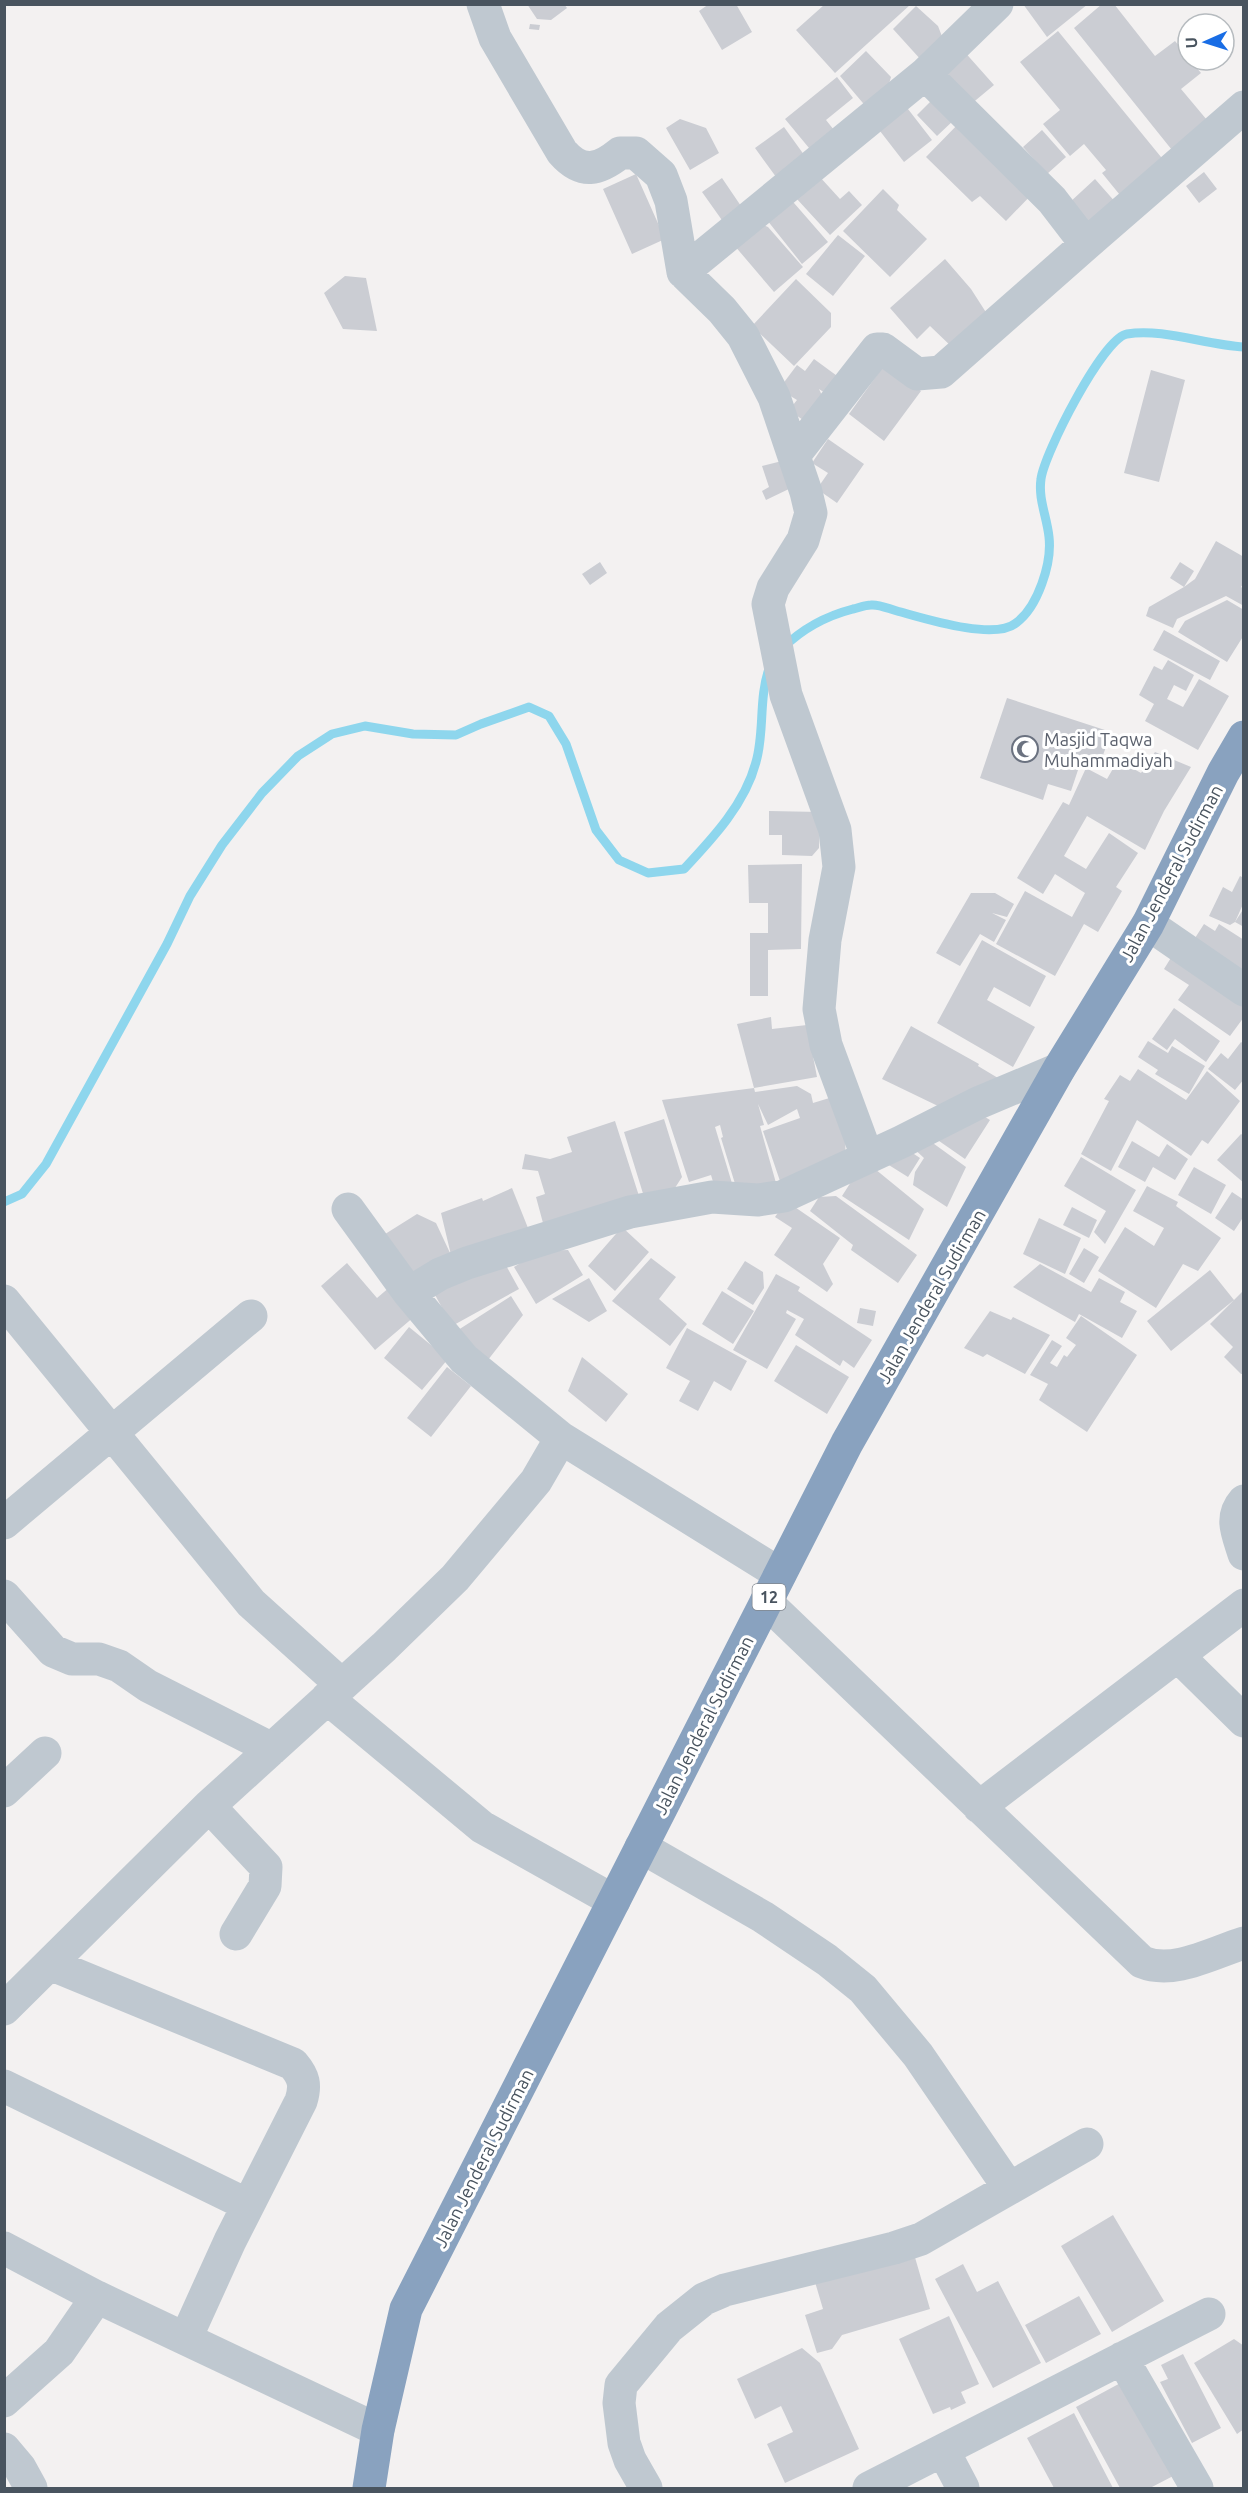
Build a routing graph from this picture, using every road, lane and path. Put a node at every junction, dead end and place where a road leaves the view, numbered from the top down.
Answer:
1 (483, 4) edge
2 (997, 4) edge
3 (925, 74) junction
4 (1244, 107) edge
5 (1092, 239) junction
6 (683, 272) junction
7 (795, 454) junction
8 (1244, 737) edge
9 (1148, 924) junction
10 (1244, 990) edge
11 (1059, 1070) junction
12 (867, 1156) junction
13 (348, 1209) dead end
14 (409, 1293) junction
15 (4, 1300) edge
16 (251, 1316) dead end
17 (113, 1432) junction
18 (561, 1438) junction
19 (1244, 1501) edge
20 (4, 1523) edge
21 (1244, 1554) edge
22 (773, 1588) junction
23 (4, 1596) edge
24 (1244, 1605) edge
25 (1179, 1657) junction
26 (334, 1691) junction
27 (1244, 1721) edge
28 (272, 1749) junction
29 (45, 1753) dead end
30 (4, 1791) edge
31 (209, 1806) junction
32 (979, 1807) junction
33 (641, 1847) junction
34 (614, 1901) junction
35 (236, 1934) dead end
36 (1244, 1943) edge
37 (50, 1964) junction
38 (8, 1999) edge
39 (4, 2086) edge
40 (1087, 2144) dead end
41 (1009, 2188) junction
42 (248, 2205) junction
43 (4, 2248) edge
44 (97, 2297) junction
45 (1209, 2314) dead end
46 (186, 2338) junction
47 (1122, 2358) junction
48 (4, 2401) edge
49 (378, 2430) junction
50 (4, 2449) edge
51 (943, 2450) junction
52 (31, 2488) edge
53 (369, 2488) edge
54 (646, 2488) edge
55 (869, 2488) edge
56 (963, 2488) edge
57 (1197, 2488) edge

1 - 6 street
2 - 3 street
3 - 5 street
3 - 6 street
4 - 5 street
5 - 7 street
6 - 7 street
7 - 12 street
8 - 9 highway, Jalan Jenderal Sudirman / 12
9 - 10 street
9 - 11 highway, Jalan Jenderal Sudirman / 12
11 - 12 street
11 - 22 highway, Jalan Jenderal Sudirman / 12
12 - 14 street
13 - 14 street
14 - 18 street
15 - 17 street
16 - 17 street
17 - 20 street
17 - 26 street
18 - 22 street
18 - 26 street
19 - 21 street
22 - 32 street
22 - 33 highway, Jalan Jenderal Sudirman / 12
23 - 28 street
24 - 25 street
25 - 27 street
25 - 32 street
26 - 28 street
26 - 34 street
28 - 31 street
29 - 30 street
31 - 35 street
31 - 37 street
32 - 36 street
33 - 34 highway, Jalan Jenderal Sudirman / 12
33 - 41 street
34 - 49 highway, Jalan Jenderal Sudirman / 12
37 - 38 street
37 - 42 street
39 - 42 street
40 - 41 street
41 - 54 street
42 - 46 street
43 - 44 street
44 - 46 street
44 - 48 street
45 - 47 street
46 - 49 street
47 - 51 street
47 - 57 street
49 - 53 highway, Jalan Jenderal Sudirman / 12
50 - 52 street
51 - 55 street
51 - 56 street

